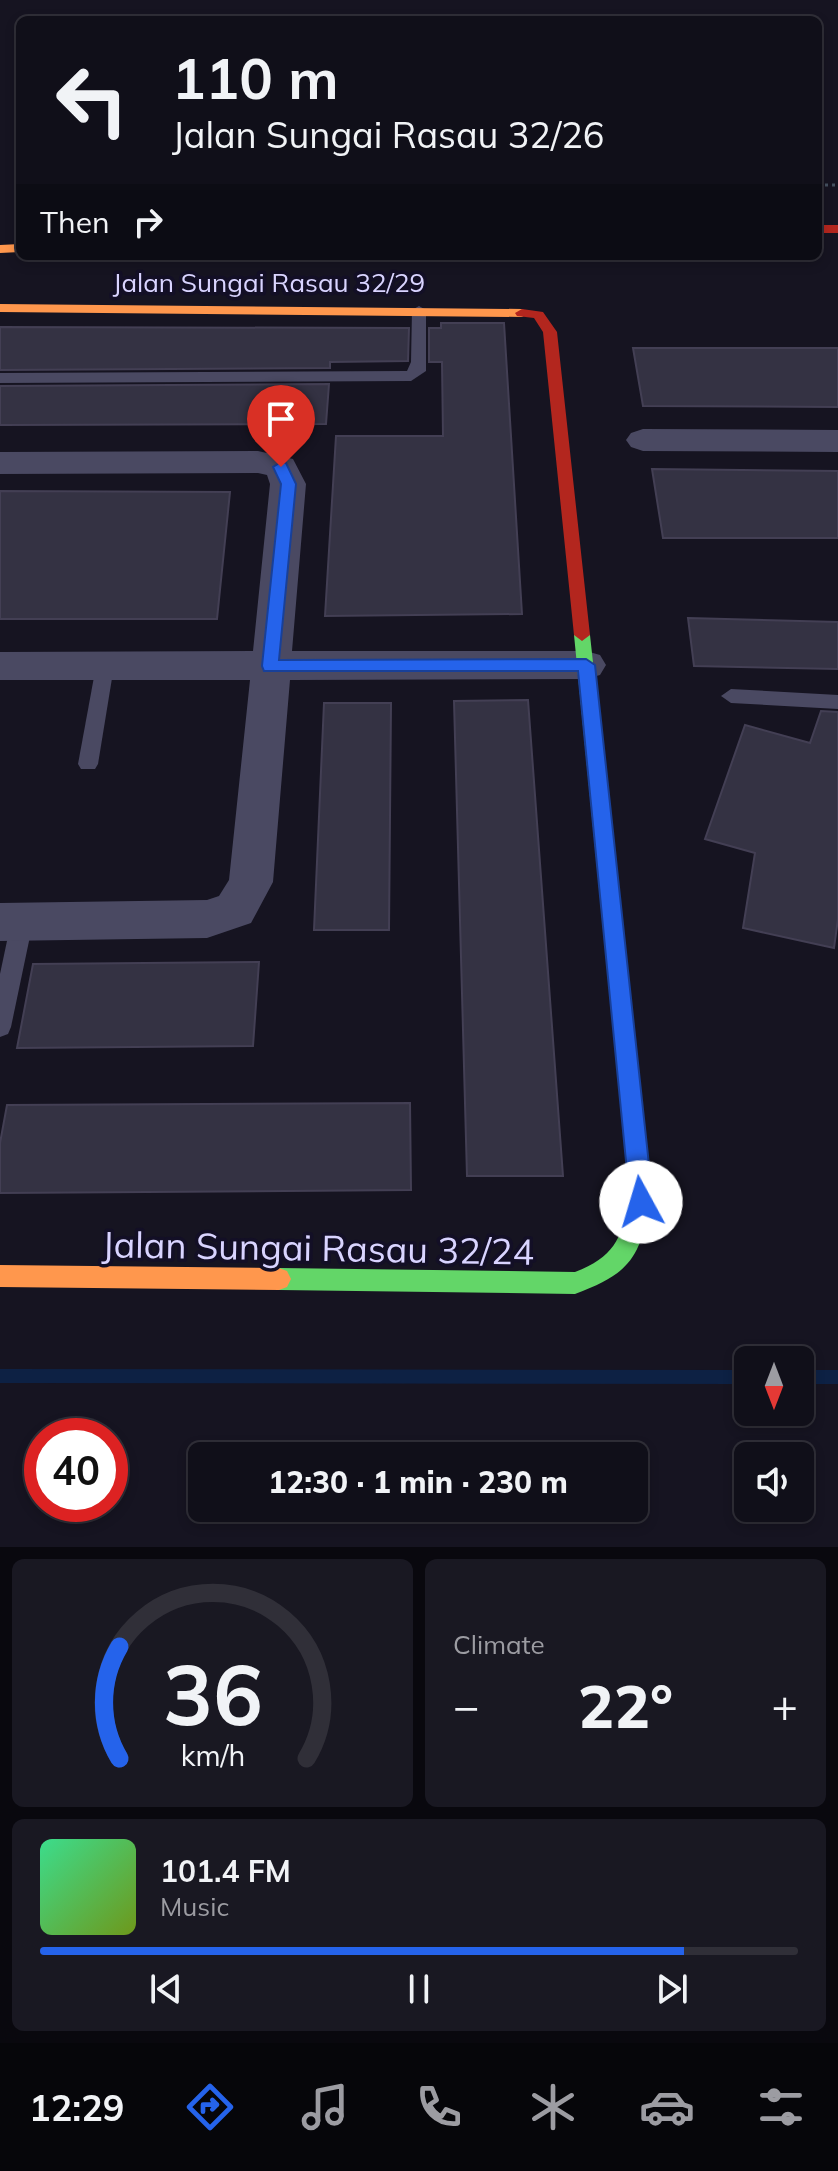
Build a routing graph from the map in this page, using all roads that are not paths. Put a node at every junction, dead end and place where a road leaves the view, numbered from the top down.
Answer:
1 (0, 308) edge
2 (419, 310) junction
3 (0, 378) edge
4 (643, 440) dead end
5 (838, 441) edge
6 (0, 463) edge
7 (586, 665) junction
8 (0, 666) edge
9 (105, 666) junction
10 (270, 666) junction
11 (731, 696) dead end
12 (838, 702) edge
13 (88, 764) dead end
14 (11, 922) edge
15 (0, 1027) edge
16 (0, 1276) edge

1 - 2 street, Jalan Sungai Rasau 32/29
2 - 3 lane
2 - 7 street, Jalan Sungai Rasau 32/29
4 - 5 street
6 - 10 street
7 - 10 street
7 - 16 street, Jalan Sungai Rasau 32/24
8 - 9 street
9 - 10 street
9 - 13 lane
10 - 14 street
11 - 12 lane
14 - 15 lane

